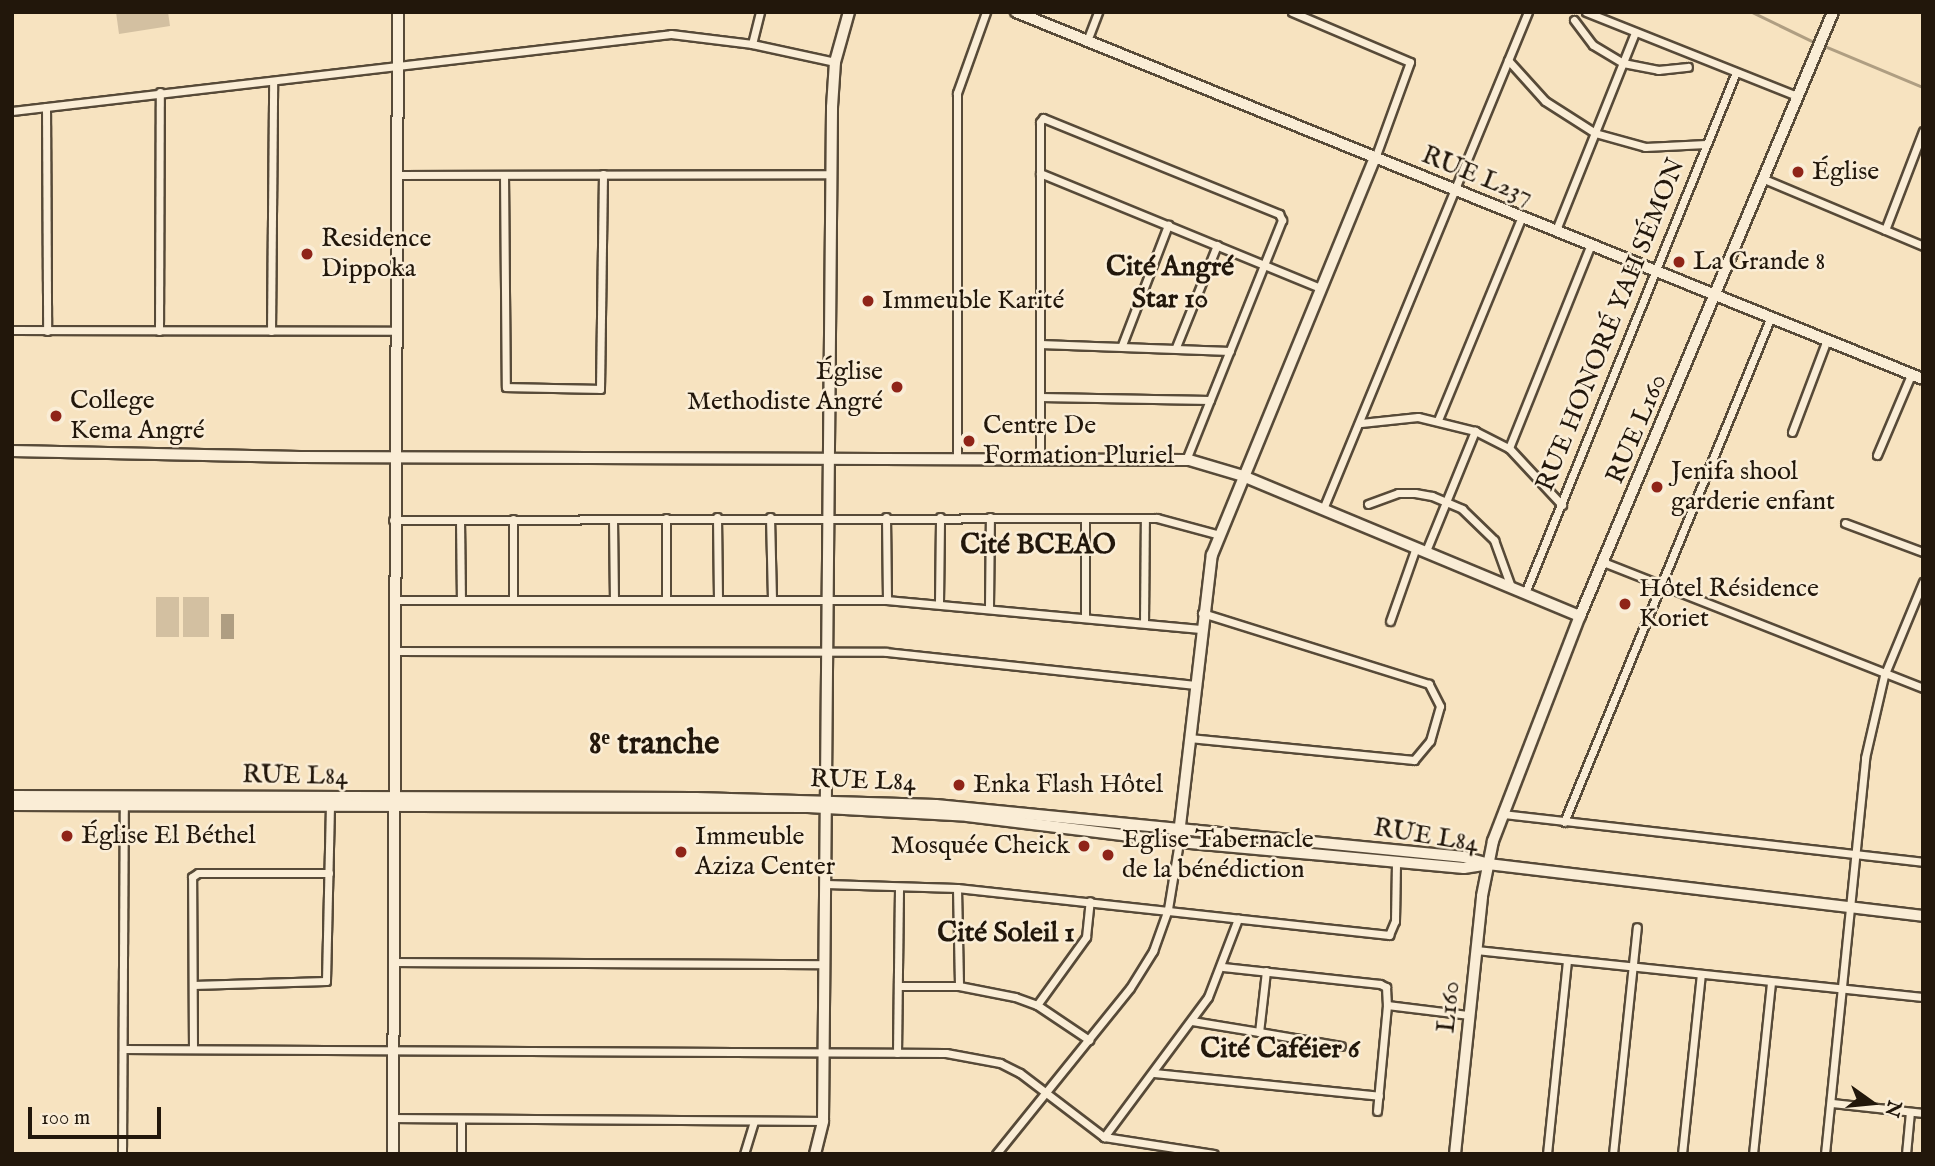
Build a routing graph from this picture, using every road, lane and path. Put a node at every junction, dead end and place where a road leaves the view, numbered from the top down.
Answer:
1 (398, 12) edge
2 (760, 12) edge
3 (849, 12) edge
4 (986, 12) edge
5 (1016, 12) edge
6 (1098, 12) edge
7 (1292, 12) edge
8 (1528, 12) edge
9 (1586, 12) edge
10 (1833, 12) edge
11 (1574, 20) dead end
12 (1635, 32) junction
13 (1087, 41) junction
14 (752, 44) junction
15 (1508, 60) junction
16 (835, 62) junction
17 (1623, 62) junction
18 (398, 67) junction
19 (1688, 67) dead end
20 (1736, 72) junction
21 (273, 81) junction
22 (160, 92) junction
23 (1797, 96) junction
24 (46, 107) junction
25 (12, 111) edge
26 (1923, 131) edge
27 (1595, 133) junction
28 (1706, 144) junction
29 (1375, 158) junction
30 (1040, 173) junction
31 (603, 174) junction
32 (831, 174) junction
33 (396, 175) junction
34 (504, 175) junction
35 (1764, 179) junction
36 (1456, 189) junction
37 (1522, 216) junction
38 (1168, 225) junction
39 (1556, 230) junction
40 (1885, 230) junction
41 (1591, 244) junction
42 (1217, 245) junction
43 (1923, 246) edge
44 (1266, 265) junction
45 (1656, 271) junction
46 (1321, 288) junction
47 (1716, 297) junction
48 (1770, 319) junction
49 (12, 330) edge
50 (47, 331) junction
51 (159, 331) junction
52 (271, 331) junction
53 (395, 331) junction
54 (1826, 342) junction
55 (1040, 344) junction
56 (1122, 345) junction
57 (1176, 347) junction
58 (1230, 351) junction
59 (1910, 375) junction
60 (1923, 379) edge
61 (1040, 397) junction
62 (1210, 400) junction
63 (1438, 420) junction
64 (1361, 423) junction
65 (1475, 431) junction
66 (1792, 432) dead end
67 (1510, 448) junction
68 (12, 451) edge
69 (1877, 455) dead end
70 (393, 456) junction
71 (829, 456) junction
72 (957, 456) junction
73 (1040, 457) junction
74 (1186, 460) junction
75 (1243, 477) junction
76 (1447, 501) junction
77 (1368, 504) dead end
78 (1562, 505) junction
79 (1323, 509) junction
80 (828, 516) junction
81 (717, 517) junction
82 (770, 517) junction
83 (886, 517) junction
84 (940, 517) junction
85 (990, 517) junction
86 (666, 518) junction
87 (1145, 518) junction
88 (513, 519) junction
89 (613, 519) junction
90 (1085, 519) junction
91 (392, 520) junction
92 (460, 520) junction
93 (1845, 523) dead end
94 (1220, 535) junction
95 (1421, 549) junction
96 (1923, 552) edge
97 (1603, 562) junction
98 (1923, 582) edge
99 (1660, 583) junction
100 (1511, 587) junction
101 (1525, 593) junction
102 (614, 598) junction
103 (667, 598) junction
104 (513, 599) junction
105 (719, 599) junction
106 (772, 599) junction
107 (393, 600) junction
108 (461, 600) junction
109 (829, 600) junction
110 (887, 600) junction
111 (939, 603) junction
112 (989, 607) junction
113 (1202, 612) junction
114 (1580, 616) junction
115 (1085, 617) junction
116 (1390, 621) dead end
117 (1144, 623) junction
118 (1200, 629) junction
119 (829, 650) junction
120 (393, 651) junction
121 (1884, 676) junction
122 (1194, 685) junction
123 (1923, 688) edge
124 (1189, 738) junction
125 (12, 796) edge
126 (125, 802) junction
127 (330, 802) junction
128 (394, 803) junction
129 (826, 804) junction
130 (12, 805) edge
131 (1503, 814) junction
132 (1564, 822) junction
133 (1180, 829) junction
134 (1179, 842) junction
135 (1859, 855) junction
136 (1396, 860) junction
137 (1923, 862) edge
138 (1488, 864) junction
139 (329, 873) junction
140 (826, 884) junction
141 (899, 887) junction
142 (957, 888) junction
143 (1090, 901) junction
144 (1168, 909) junction
145 (1853, 909) junction
146 (1923, 916) edge
147 (1238, 919) junction
148 (1637, 927) dead end
149 (1476, 950) junction
150 (1567, 961) junction
151 (394, 962) junction
152 (825, 964) junction
153 (1223, 967) junction
154 (1633, 967) junction
155 (1266, 971) junction
156 (1701, 974) junction
157 (1771, 982) junction
158 (193, 985) junction
159 (900, 986) junction
160 (958, 986) junction
161 (1844, 989) junction
162 (1923, 997) edge
163 (1037, 1005) junction
164 (1387, 1005) junction
165 (1469, 1015) junction
166 (1192, 1021) junction
167 (1259, 1032) junction
168 (1089, 1040) junction
169 (1341, 1046) dead end
170 (122, 1049) junction
171 (193, 1049) junction
172 (393, 1049) junction
173 (897, 1053) junction
174 (824, 1054) junction
175 (1154, 1073) junction
176 (1044, 1094) junction
177 (1379, 1096) junction
178 (1832, 1103) junction
179 (1377, 1111) dead end
180 (1910, 1112) junction
181 (1923, 1113) edge
182 (393, 1118) junction
183 (461, 1119) junction
184 (754, 1121) junction
185 (823, 1121) junction
186 (1104, 1137) junction
187 (122, 1154) edge
188 (393, 1154) edge
189 (461, 1154) edge
190 (744, 1154) edge
191 (815, 1154) edge
192 (996, 1154) edge
193 (1214, 1154) edge
194 (1455, 1154) edge
195 (1547, 1154) edge
196 (1613, 1154) edge
197 (1682, 1154) edge
198 (1753, 1154) edge
199 (1825, 1154) edge
200 (1906, 1154) edge

1 - 18 street
2 - 14 street
3 - 16 street
4 - 72 street
5 - 13 street, RUE L237
6 - 13 street
7 - 29 street
8 - 15 street
9 - 12 street
10 - 23 street, RUE L160
11 - 17 street
12 - 17 street
12 - 20 street
13 - 29 street, RUE L237
14 - 16 street
14 - 18 street
15 - 27 street
15 - 36 street
16 - 32 street
17 - 19 street
17 - 27 street
18 - 21 street
18 - 33 street
20 - 23 street
20 - 28 street, RUE HONORÉ YAH SÉMON
21 - 22 street
21 - 52 street
22 - 24 street
22 - 51 street
23 - 35 street, RUE L160
24 - 25 street
24 - 50 street
26 - 40 street
27 - 28 street
27 - 39 street
28 - 45 street, RUE HONORÉ YAH SÉMON
29 - 36 street, RUE L237
29 - 46 street
30 - 38 street
30 - 44 street
30 - 55 street
31 - 32 street
31 - 34 street
31 - 34 street
32 - 71 street
33 - 34 street
33 - 53 street
35 - 40 street
35 - 47 street, RUE L160
36 - 37 street, RUE L237
36 - 64 street
37 - 39 street, RUE L237
37 - 63 street
38 - 42 street
38 - 56 street
39 - 41 street, RUE L237
40 - 43 street
41 - 45 street, RUE L237
41 - 67 street
42 - 44 street
42 - 57 street
44 - 46 street
44 - 58 street
45 - 47 street, RUE L237
45 - 78 street, RUE HONORÉ YAH SÉMON
46 - 75 street
47 - 48 street, RUE L237
47 - 97 street, RUE L160
48 - 54 street, RUE L237
48 - 99 street
49 - 50 street
50 - 51 street
51 - 52 street
52 - 53 street
53 - 70 street
54 - 59 street, RUE L237
54 - 66 street
55 - 56 street
55 - 61 street
56 - 57 street
57 - 58 street
58 - 62 street
59 - 60 street, RUE L237
59 - 69 street
61 - 62 street
61 - 73 street
62 - 74 street
63 - 64 street
63 - 65 street
64 - 79 street
65 - 67 street
65 - 76 street
67 - 78 street
68 - 70 street
70 - 71 street
70 - 91 street
71 - 72 street
71 - 80 street
72 - 73 street
73 - 74 street
74 - 75 street
75 - 79 street
75 - 94 street
76 - 77 street
76 - 95 street
76 - 100 street
78 - 101 street, RUE HONORÉ YAH SÉMON
79 - 95 street
80 - 82 street
80 - 83 street
80 - 109 street
81 - 82 street
81 - 86 street
81 - 105 street
82 - 106 street
83 - 84 street
83 - 110 street
84 - 85 street
84 - 111 street
85 - 90 street
85 - 112 street
86 - 89 street
86 - 103 street
87 - 90 street
87 - 94 street
87 - 117 street
88 - 89 street
88 - 92 street
88 - 104 street
89 - 102 street
90 - 115 street
91 - 92 street
91 - 107 street
92 - 108 street
93 - 96 street
94 - 113 street
95 - 100 street
95 - 116 street
97 - 99 street
97 - 114 street, RUE L160
98 - 121 street
99 - 121 street
99 - 132 street
100 - 101 street
101 - 114 street
102 - 103 street
102 - 104 street
103 - 105 street
104 - 108 street
105 - 106 street
106 - 109 street
107 - 108 street
107 - 120 street
109 - 110 street
109 - 119 street
110 - 111 street
111 - 112 street
112 - 115 street
113 - 118 street
113 - 124 street
114 - 131 street, RUE L160
115 - 117 street
117 - 118 street
118 - 122 street
119 - 120 street
119 - 122 street
119 - 129 street
120 - 128 street
121 - 123 street
121 - 135 street
122 - 124 street
124 - 133 street
125 - 126 street, RUE L84
126 - 127 street, RUE L84
126 - 130 street, RUE L84
126 - 170 street
127 - 128 street, RUE L84
127 - 139 street
128 - 129 street, RUE L84
128 - 151 street
129 - 133 street, RUE L84
129 - 134 street, RUE L84
129 - 140 street
131 - 132 street
131 - 138 street, RUE L160
132 - 135 street
133 - 134 street
133 - 138 street, RUE L84
134 - 136 street, RUE L84
134 - 144 street
135 - 137 street
135 - 145 street
136 - 138 street, RUE L84
136 - 147 street
138 - 145 street
138 - 149 street, L160
139 - 158 street
139 - 158 street
140 - 141 street
140 - 152 street
141 - 142 street
141 - 159 street
142 - 143 street
142 - 160 street
143 - 144 street
143 - 163 street
144 - 147 street
144 - 168 street
145 - 146 street
145 - 161 street
147 - 153 street
148 - 154 street
149 - 150 street
149 - 165 street, L160
150 - 154 street
150 - 195 street
151 - 152 street
151 - 172 street
152 - 174 street
153 - 155 street
153 - 166 street
154 - 156 street
154 - 196 street
155 - 164 street
155 - 167 street
156 - 157 street
156 - 197 street
157 - 161 street
157 - 198 street
158 - 171 street
159 - 160 street
159 - 173 street
160 - 163 street
161 - 162 street
161 - 178 street
163 - 168 street
164 - 165 street
164 - 177 street
165 - 194 street, L160
166 - 167 street
166 - 175 street
167 - 169 street
168 - 176 street
170 - 171 street
170 - 187 street
171 - 172 street
172 - 174 street
172 - 182 street
173 - 174 street
173 - 176 street
174 - 185 street
175 - 177 street
175 - 186 street
176 - 186 street
176 - 192 street
177 - 179 street
178 - 180 street
178 - 199 street
180 - 181 street
180 - 200 street
182 - 183 street
182 - 188 street
183 - 184 street
183 - 189 street
184 - 185 street
184 - 190 street
185 - 191 street
186 - 193 street

